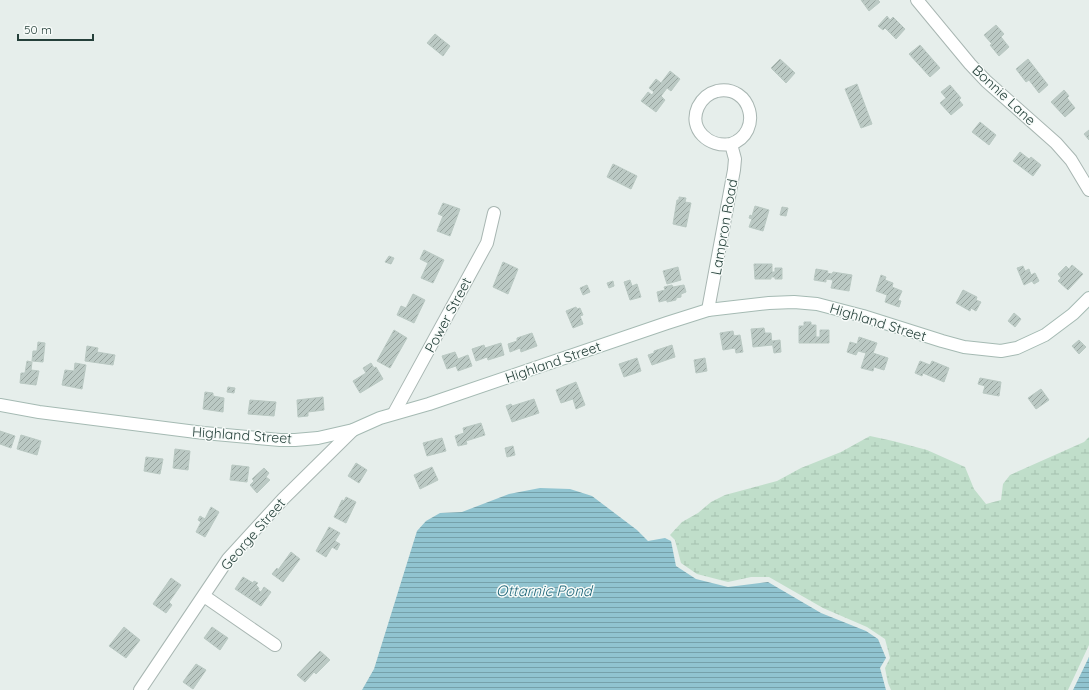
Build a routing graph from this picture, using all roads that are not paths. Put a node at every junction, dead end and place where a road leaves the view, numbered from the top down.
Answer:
1 (923, 2) edge
2 (731, 144) junction
3 (1089, 190) edge
4 (494, 213) dead end
5 (1089, 298) edge
6 (708, 310) junction
7 (0, 405) edge
8 (394, 413) junction
9 (353, 430) junction
10 (204, 596) junction
11 (275, 644) dead end
12 (140, 690) edge

1 - 3 street, Bonnie Lane
2 - 2 street
2 - 6 street, Lampron Road
4 - 8 street, Power Street
5 - 6 street, Highland Street
6 - 8 street, Highland Street
7 - 9 street, Highland Street
8 - 9 street, Highland Street
9 - 10 street, George Street
10 - 11 street
10 - 12 street, George Street

